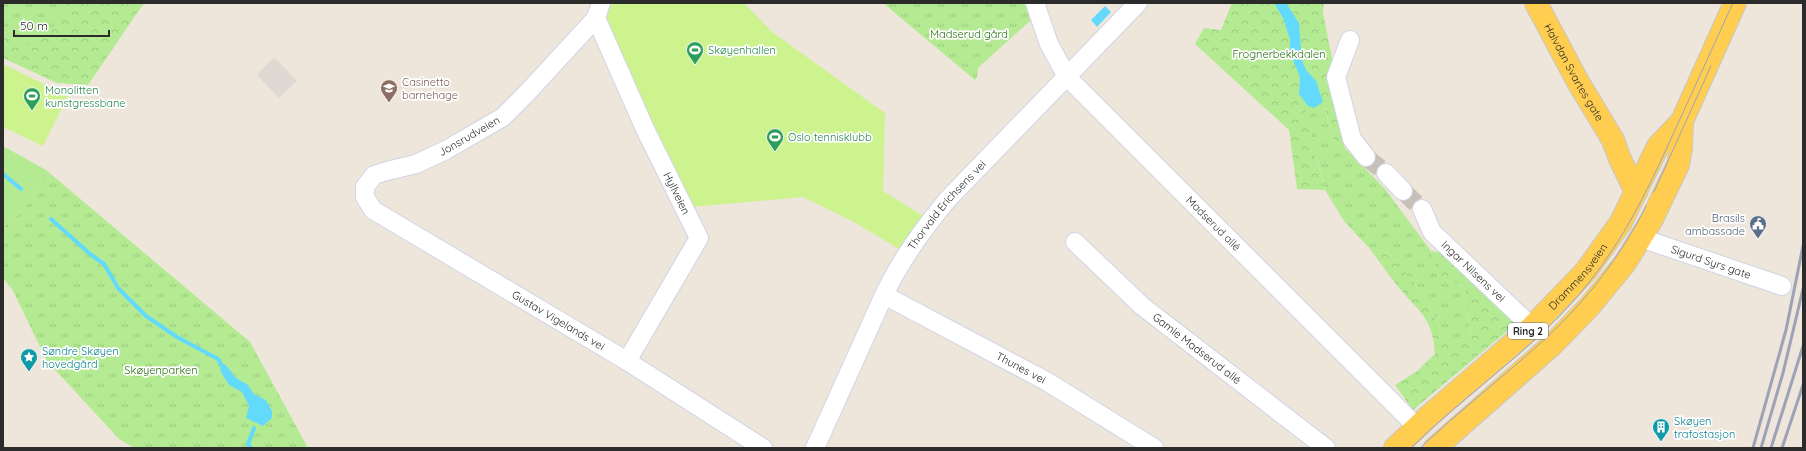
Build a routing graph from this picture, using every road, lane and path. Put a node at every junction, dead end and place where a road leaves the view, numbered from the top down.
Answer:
1 (1035, 3) edge
2 (1138, 3) edge
3 (1536, 3) edge
4 (1735, 3) edge
5 (598, 11) edge
6 (1350, 40) dead end
7 (1067, 77) junction
8 (1682, 121) junction
9 (1613, 140) junction
10 (1366, 158) tunnel mouth
11 (1648, 167) junction
12 (1386, 173) tunnel mouth
13 (365, 187) joint
14 (1403, 191) tunnel mouth
15 (1636, 192) junction
16 (1662, 200) junction
17 (1422, 209) tunnel mouth
18 (1641, 238) junction
19 (1075, 242) dead end
20 (1782, 286) dead end
21 (884, 294) junction
22 (1532, 327) junction
23 (627, 361) junction
24 (1417, 427) junction
25 (763, 448) edge
26 (815, 448) edge
27 (1154, 448) edge
28 (1326, 448) edge
29 (1395, 448) edge
30 (1435, 448) edge

1 - 7 street, Madserud allé
2 - 7 street, Thorvald Erichsens vei
3 - 9 main road, Halvdan Svartes gate
4 - 8 main road, Drammensveien
5 - 13 street, Jonsrudveien
5 - 23 street, Hyllveien
6 - 10 street
7 - 21 street, Thorvald Erichsens vei
7 - 24 street, Madserud allé
8 - 11 main road, Drammensveien
8 - 16 main road, Drammensveien
9 - 11 main road, Halvdan Svartes gate
9 - 15 main road, Halvdan Svartes gate
11 - 15 main road, Drammensveien / Ring 2
11 - 16 main road
12 - 14 street
13 - 23 street, Gustav Vigelands vei
15 - 22 main road, Drammensveien / Ring 2
16 - 18 main road, Drammensveien / Ring 2
17 - 22 street, Ingar Nilsens vei
18 - 20 street, Sigurd Syrs gate
18 - 30 main road, Drammensveien / Ring 2
19 - 28 street, Gamle Madserud allé
21 - 26 street, Thorvald Erichsens vei
21 - 27 street, Thunes vei
22 - 24 main road, Drammensveien / Ring 2
23 - 25 street, Gustav Vigelands vei
24 - 29 main road, Drammensveien / Ring 2

